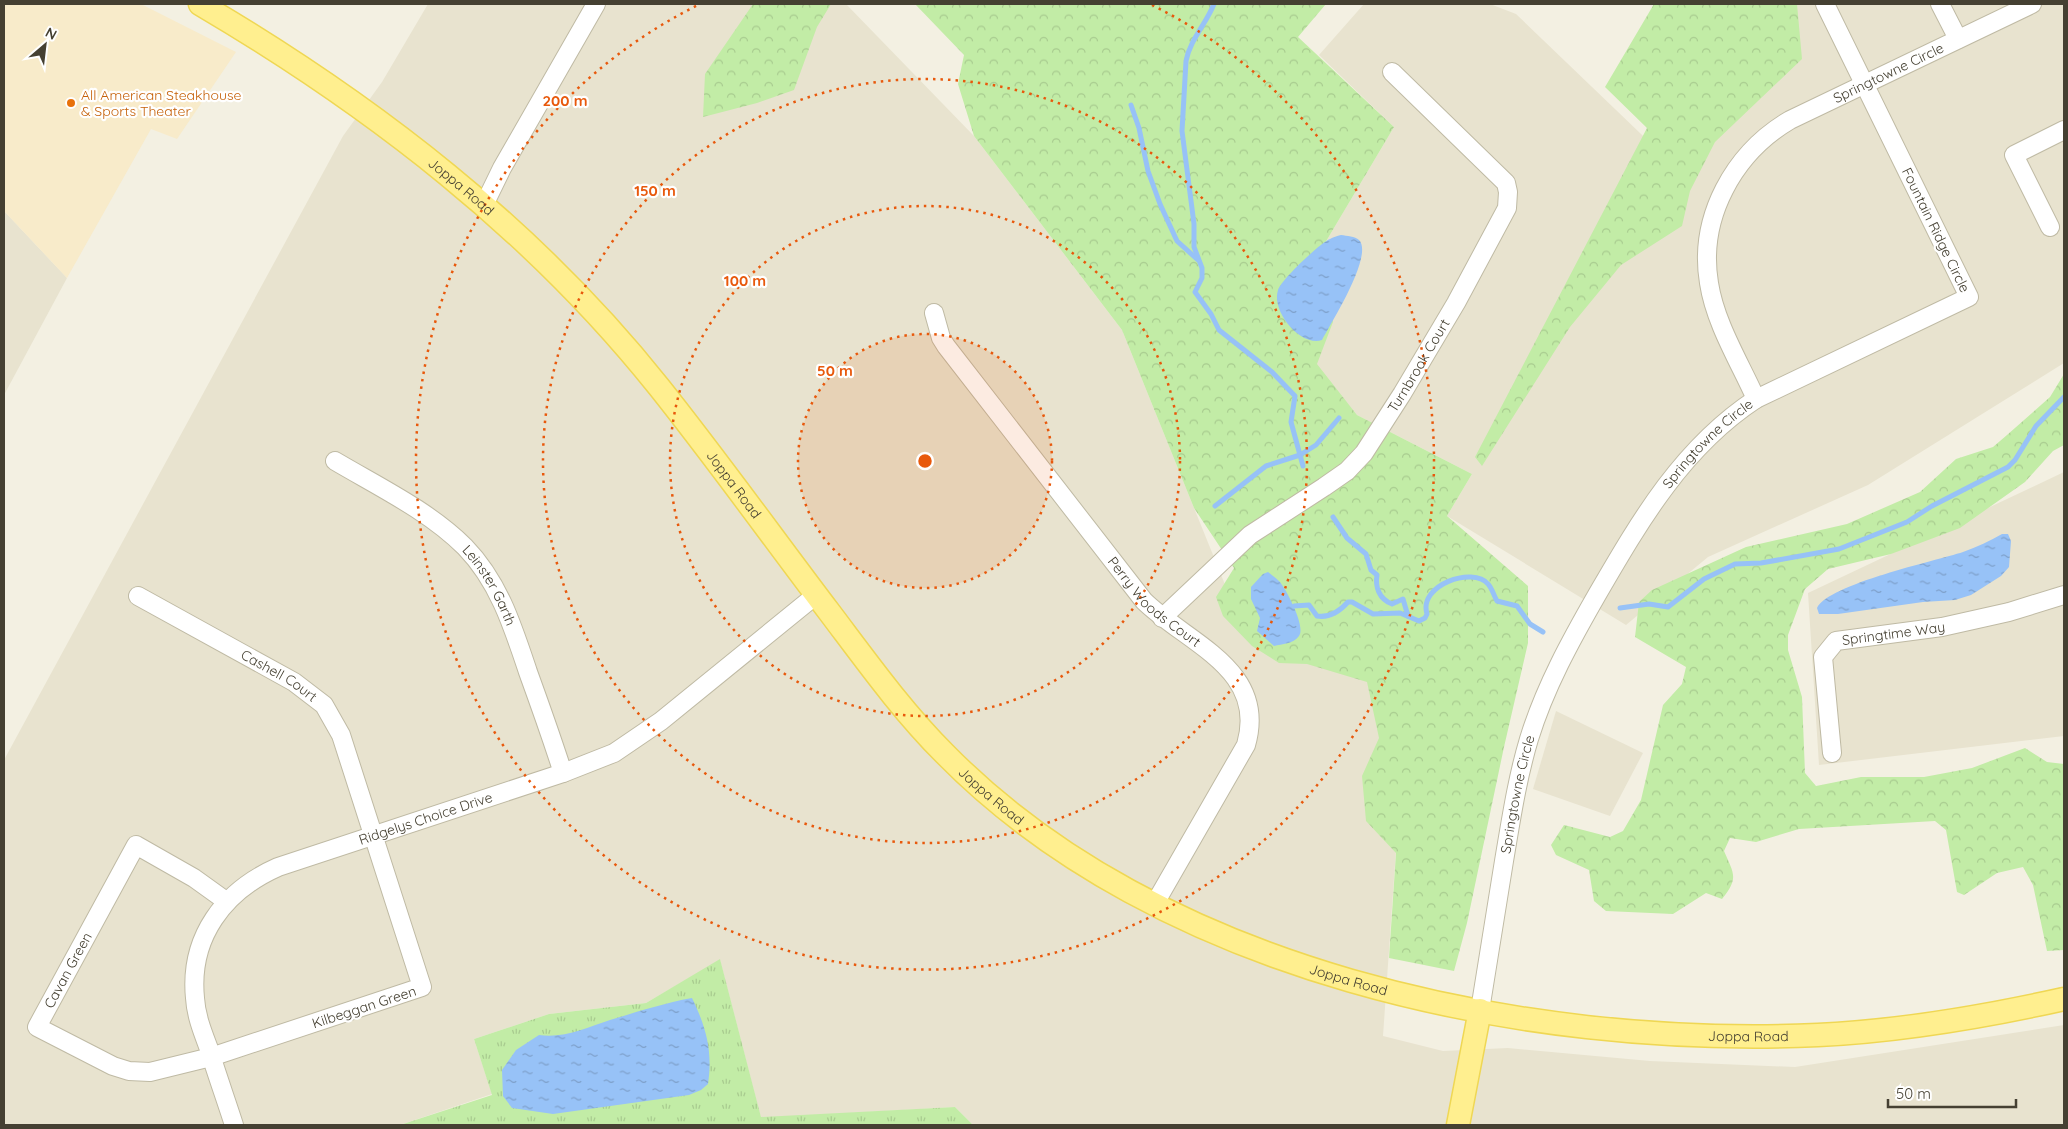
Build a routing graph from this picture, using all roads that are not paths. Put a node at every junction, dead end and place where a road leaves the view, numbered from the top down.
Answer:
1 (200, 4) edge
2 (596, 4) edge
3 (1825, 4) edge
4 (1940, 4) edge
5 (2032, 4) edge
6 (1958, 39) junction
7 (1392, 72) dead end
8 (1864, 84) junction
9 (2064, 130) edge
10 (484, 205) junction
11 (2050, 227) dead end
12 (934, 313) dead end
13 (1756, 399) junction
14 (335, 461) dead end
15 (816, 594) junction
16 (138, 596) dead end
17 (2064, 596) edge
18 (1162, 618) junction
19 (1832, 753) dead end
20 (563, 773) junction
21 (374, 835) junction
22 (226, 901) junction
23 (1154, 905) junction
24 (2064, 999) edge
25 (1480, 1010) junction
26 (211, 1057) junction
27 (234, 1125) edge
28 (1458, 1125) edge

1 - 10 main road, Joppa Road
2 - 10 street
3 - 8 street, Fountain Ridge Circle
4 - 6 street
5 - 6 street, Springtowne Circle
6 - 8 street, Springtowne Circle
7 - 18 street, Turnbrook Court
8 - 13 street, Springtowne Circle
8 - 13 street, Fountain Ridge Circle
9 - 11 street
10 - 15 main road, Joppa Road
12 - 18 street, Perry Woods Court
13 - 25 street, Springtowne Circle
14 - 20 street, Leinster Garth
15 - 20 street, Ridgelys Choice Drive
15 - 23 main road, Joppa Road
16 - 21 street, Cashell Court
17 - 19 street, Springtime Way
18 - 23 street, Perry Woods Court
20 - 21 street, Ridgelys Choice Drive
21 - 22 street, Ridgelys Choice Drive
21 - 26 street, Kilbeggan Green
22 - 26 street, Ridgelys Choice Drive
22 - 26 street, Cavan Green
23 - 25 main road, Joppa Road
24 - 25 main road, Joppa Road
25 - 28 main road
26 - 27 street, Ridgelys Choice Drive

